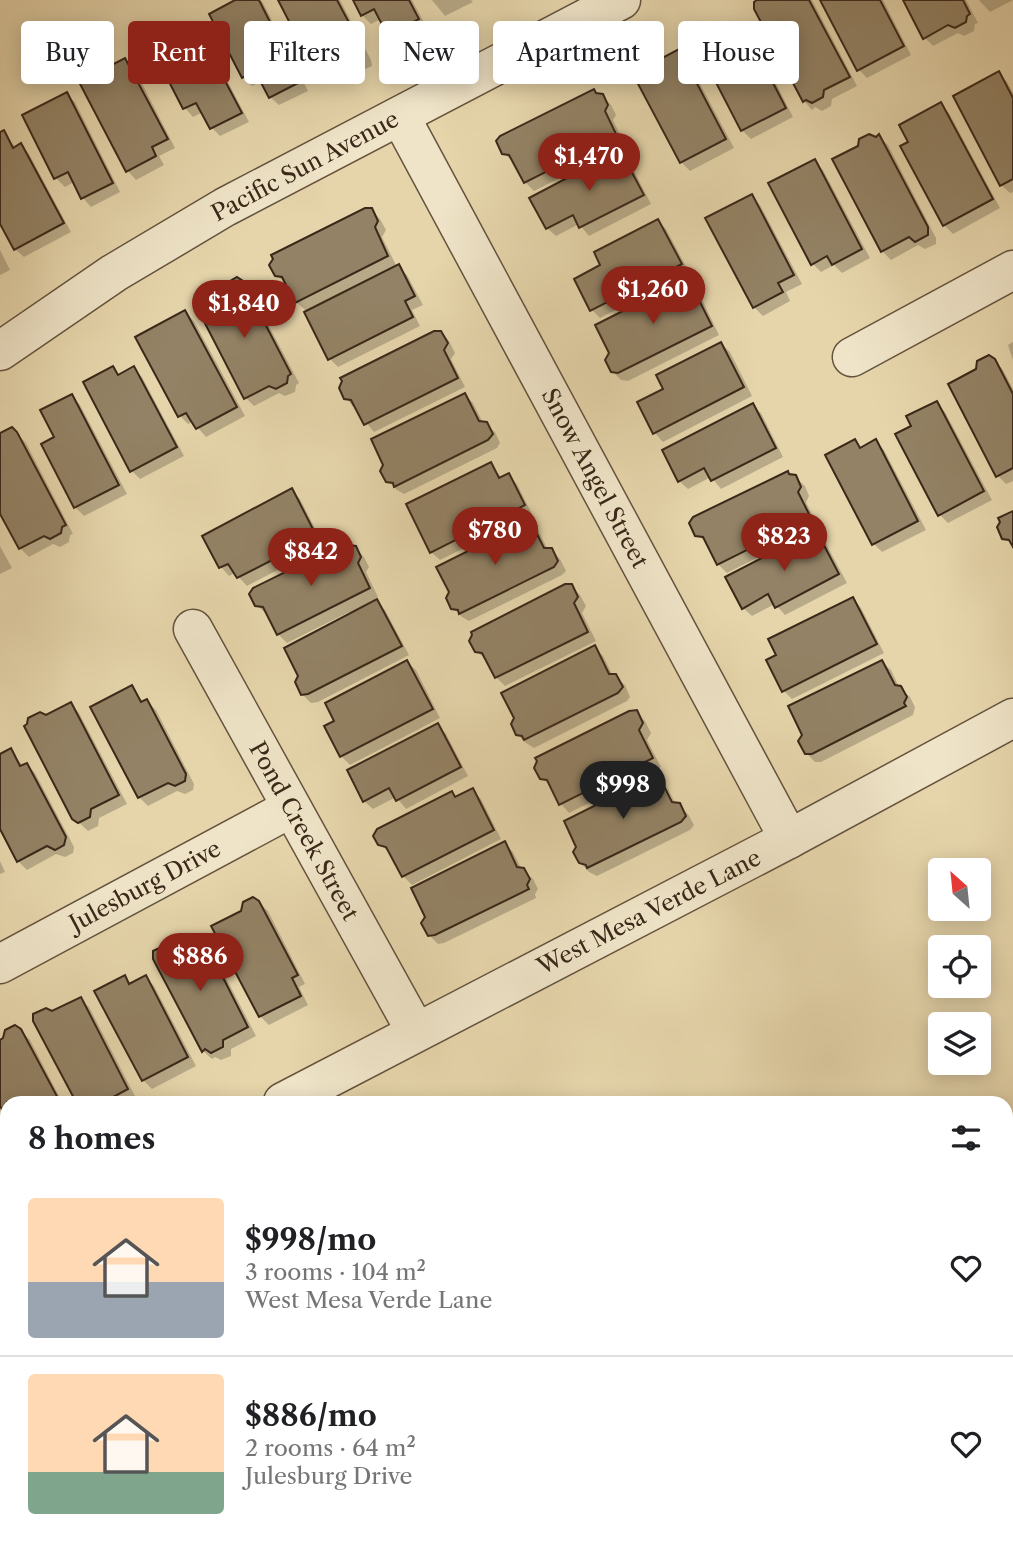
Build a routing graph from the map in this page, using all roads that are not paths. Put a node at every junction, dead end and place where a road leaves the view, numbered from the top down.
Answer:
1 (621, 0) edge
2 (400, 116) junction
3 (1013, 270) edge
4 (0, 351) edge
5 (852, 357) dead end
6 (193, 629) dead end
7 (1013, 718) edge
8 (291, 808) junction
9 (789, 839) junction
10 (0, 964) edge
11 (416, 1032) junction
12 (294, 1096) edge

1 - 2 street, Pacific Sun Avenue
2 - 4 street, Pacific Sun Avenue
2 - 9 street, Snow Angel Street
3 - 5 street
6 - 8 street, Pond Creek Street
7 - 9 street, West Mesa Verde Lane
8 - 10 street, Julesburg Drive
8 - 11 street, Pond Creek Street
9 - 11 street, West Mesa Verde Lane
11 - 12 street, West Mesa Verde Lane

